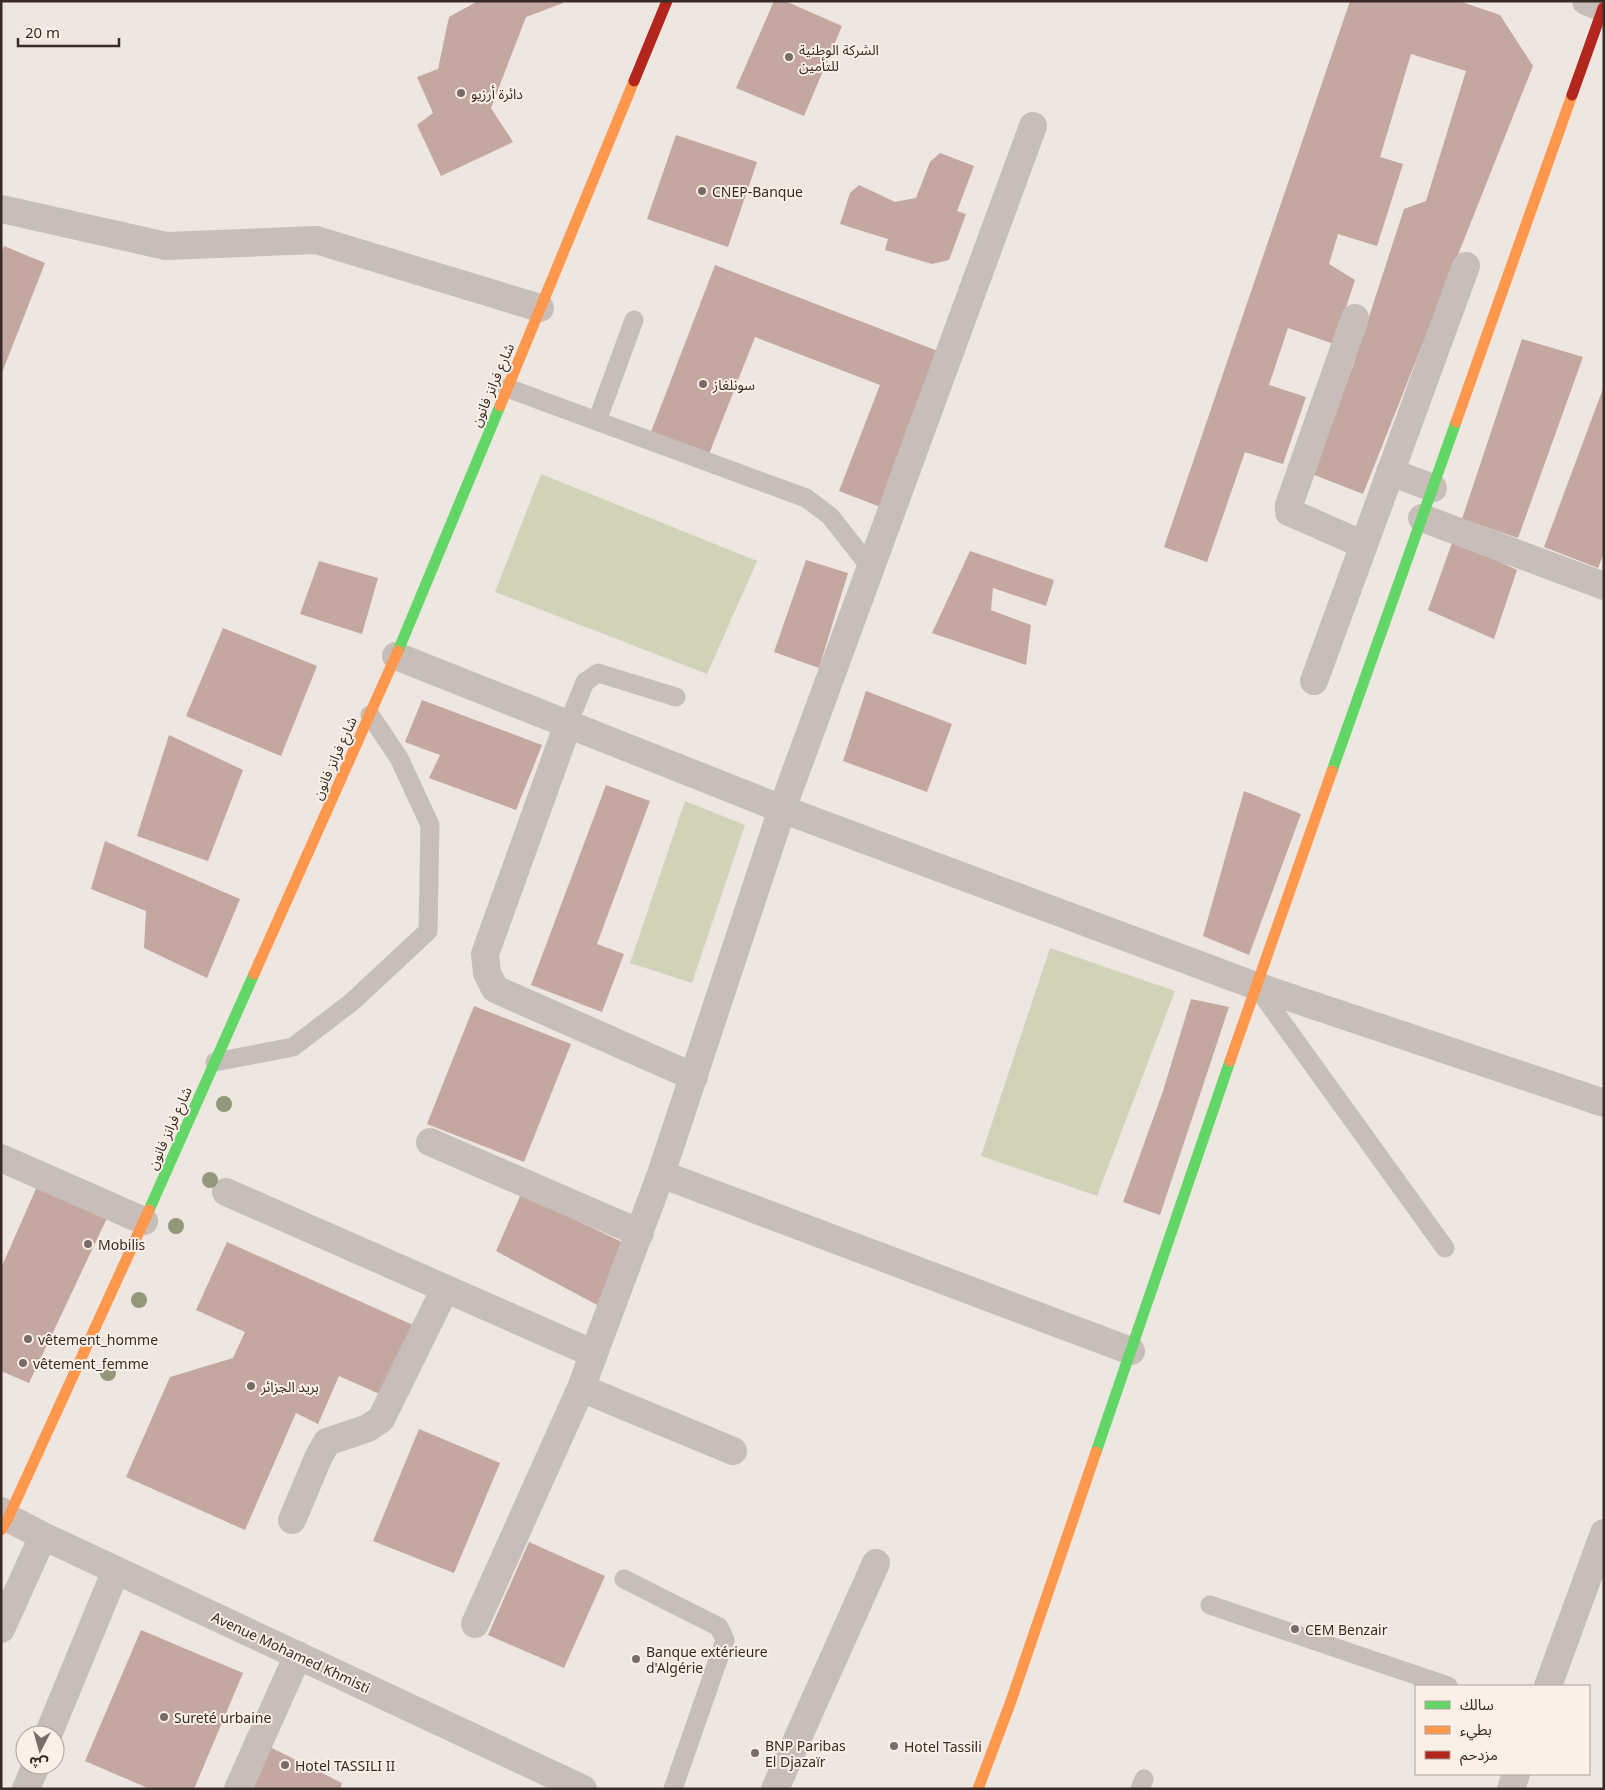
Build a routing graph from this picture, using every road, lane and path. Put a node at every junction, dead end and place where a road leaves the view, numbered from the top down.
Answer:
1 (667, 1) edge
2 (1597, 6) edge
3 (1033, 126) dead end
4 (1, 209) edge
5 (1466, 266) dead end
6 (540, 308) junction
7 (1354, 318) dead end
8 (634, 320) dead end
9 (507, 388) junction
10 (597, 421) junction
11 (1390, 472) junction
12 (1432, 488) junction
13 (1422, 518) junction
14 (1364, 545) junction
15 (871, 568) junction
16 (1604, 586) edge
17 (396, 656) junction
18 (1314, 681) dead end
19 (676, 697) dead end
20 (370, 715) junction
21 (568, 724) junction
22 (782, 809) junction
23 (1256, 986) junction
24 (215, 1062) junction
25 (694, 1077) junction
26 (1604, 1103) edge
27 (430, 1142) dead end
28 (1, 1158) edge
29 (662, 1174) junction
30 (226, 1192) dead end
31 (144, 1221) junction
32 (640, 1232) junction
33 (1446, 1248) dead end
34 (445, 1288) junction
35 (1131, 1351) junction
36 (594, 1354) junction
37 (581, 1388) junction
38 (733, 1451) dead end
39 (4, 1520) edge
40 (292, 1520) dead end
41 (1604, 1533) edge
42 (44, 1536) junction
43 (876, 1563) dead end
44 (116, 1570) junction
45 (624, 1579) dead end
46 (1210, 1605) dead end
47 (475, 1624) dead end
48 (1, 1629) edge
49 (298, 1654) junction
50 (1445, 1685) edge
51 (1548, 1685) edge
52 (52, 1725) edge
53 (32, 1775) edge
54 (1516, 1775) edge
55 (578, 1788) edge
56 (26, 1789) edge
57 (238, 1789) edge
58 (673, 1789) edge
59 (775, 1789) edge
60 (978, 1789) edge
61 (1511, 1789) edge

1 - 6 street, شارع فرانز فانون
2 - 12 street
3 - 15 street
4 - 6 street
5 - 11 street
6 - 9 street, شارع فرانز فانون
7 - 14 street
8 - 10 lane
9 - 10 lane
9 - 17 street, شارع فرانز فانون
10 - 15 lane
11 - 12 street
11 - 14 street
12 - 13 street
13 - 16 street
13 - 23 street
14 - 18 street
15 - 22 street
17 - 20 street, شارع فرانز فانون
17 - 21 street
19 - 21 lane
20 - 24 street, شارع فرانز فانون
20 - 24 lane
21 - 22 street
21 - 25 street
22 - 23 street
22 - 25 street
23 - 26 street
23 - 33 lane
23 - 35 street
24 - 31 street, شارع فرانز فانون
25 - 29 street
27 - 32 street
28 - 31 street
29 - 32 street
29 - 35 street
30 - 34 street
31 - 39 street, شارع فرانز فانون
32 - 36 street
34 - 36 street
34 - 40 street
35 - 60 street
36 - 37 street
37 - 38 street
37 - 47 street
39 - 42 street, Avenue Mohamed Khmisti
41 - 51 street
42 - 44 street, Avenue Mohamed Khmisti
42 - 48 street
43 - 59 street
44 - 49 street, Avenue Mohamed Khmisti
44 - 52 street
45 - 58 lane
46 - 50 lane
49 - 55 street, Avenue Mohamed Khmisti
49 - 57 street
53 - 56 street
54 - 61 street

